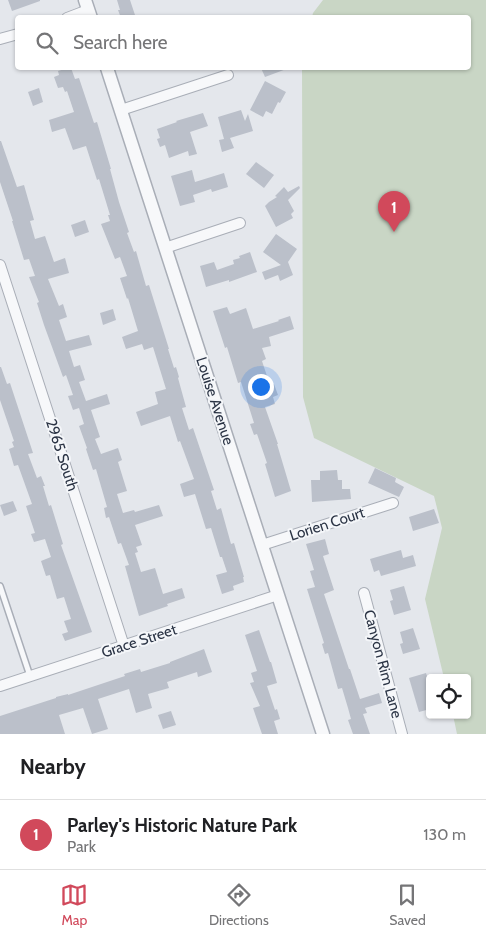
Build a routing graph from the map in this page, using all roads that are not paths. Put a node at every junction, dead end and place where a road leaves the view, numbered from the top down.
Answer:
1 (88, 9) edge
2 (74, 15) edge
3 (15, 35) edge
4 (0, 39) edge
5 (108, 70) edge
6 (228, 75) dead end
7 (121, 110) junction
8 (240, 223) dead end
9 (165, 248) junction
10 (0, 265) edge
11 (393, 503) dead end
12 (262, 545) junction
13 (0, 586) edge
14 (364, 593) dead end
15 (278, 595) junction
16 (124, 646) junction
17 (30, 676) junction
18 (0, 686) edge
19 (323, 734) edge
20 (402, 734) edge

1 - 2 street
3 - 4 street
5 - 7 street, Louise Avenue
6 - 7 street
7 - 9 street, Louise Avenue
8 - 9 street
9 - 12 street, Louise Avenue
10 - 16 street, 2965 South
11 - 12 street, Lorien Court
12 - 15 street, Louise Avenue
13 - 17 lane
14 - 20 street, Canyon Rim Lane
15 - 16 street, Grace Street
15 - 19 street, Louise Avenue
16 - 17 street, Grace Street
17 - 18 street, Grace Street

